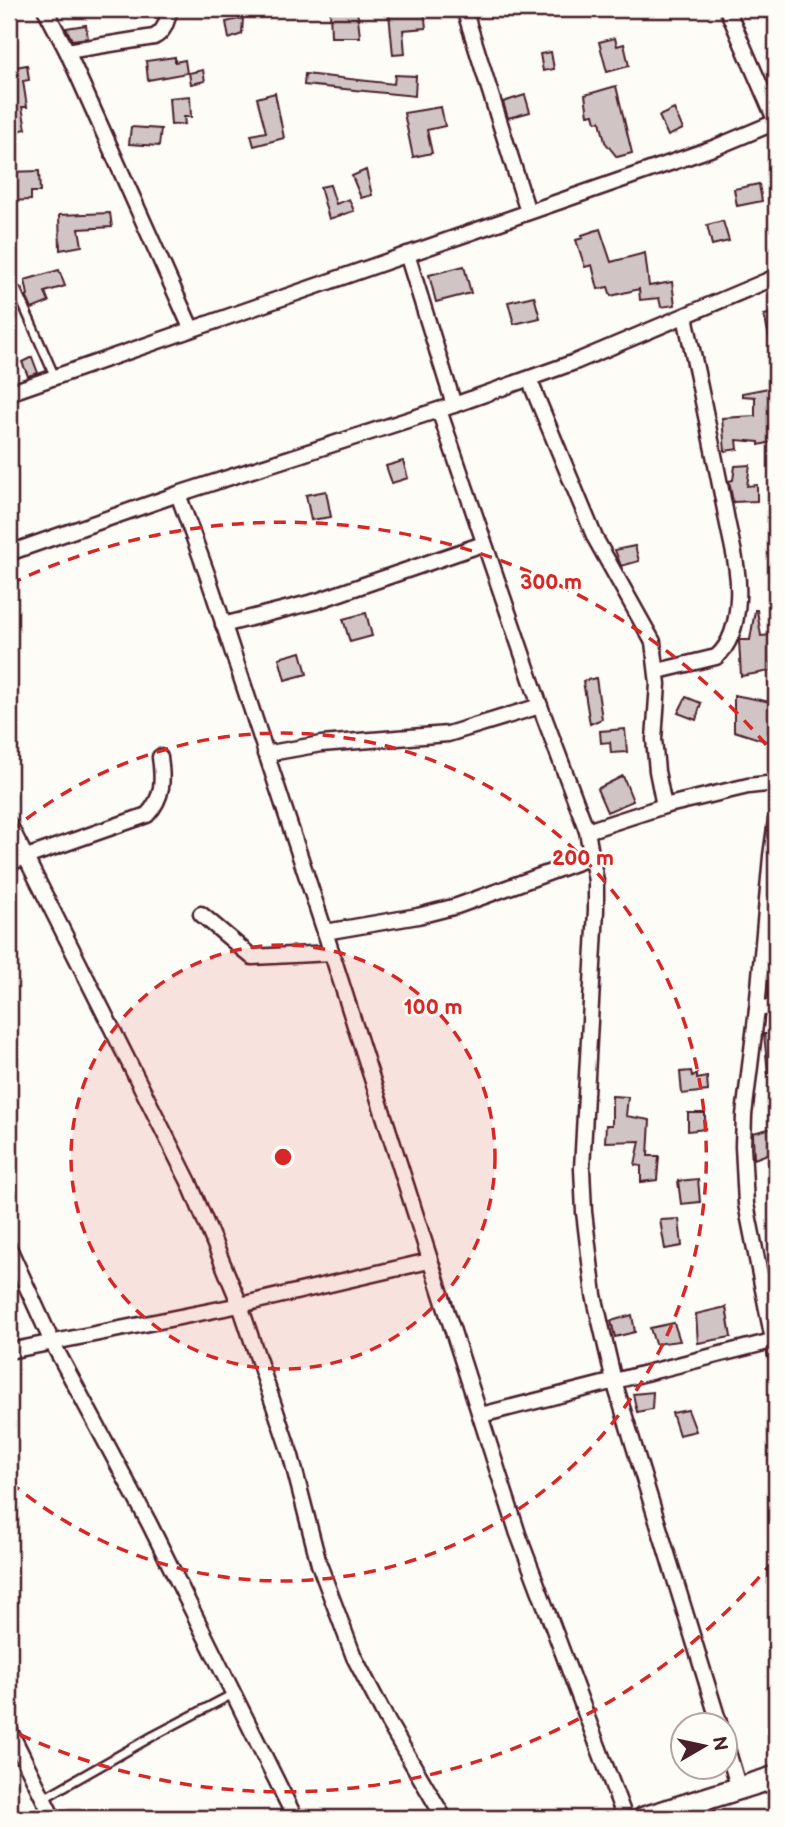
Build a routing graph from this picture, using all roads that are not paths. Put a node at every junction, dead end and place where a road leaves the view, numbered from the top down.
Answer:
1 (45, 9) edge
2 (170, 9) edge
3 (464, 9) edge
4 (727, 9) edge
5 (68, 51) junction
6 (776, 122) edge
7 (528, 212) junction
8 (407, 254) junction
9 (776, 277) edge
10 (17, 291) dead end
11 (685, 316) junction
12 (191, 328) junction
13 (55, 377) junction
14 (529, 379) junction
15 (9, 393) edge
16 (454, 405) junction
17 (439, 410) junction
18 (178, 494) junction
19 (483, 544) junction
20 (9, 553) edge
21 (223, 625) junction
22 (657, 671) junction
23 (540, 706) junction
24 (265, 754) junction
25 (160, 757) dead end
26 (776, 783) edge
27 (664, 806) junction
28 (776, 820) edge
29 (9, 824) edge
30 (587, 831) junction
31 (26, 856) junction
32 (592, 857) junction
33 (9, 863) edge
34 (201, 914) dead end
35 (325, 932) junction
36 (332, 953) junction
37 (776, 1006) edge
38 (757, 1009) junction
39 (9, 1248) edge
40 (429, 1261) junction
41 (240, 1305) junction
42 (52, 1342) junction
43 (774, 1348) edge
44 (9, 1351) edge
45 (614, 1381) junction
46 (481, 1415) junction
47 (233, 1694) junction
48 (716, 1712) edge
49 (9, 1729) edge
50 (776, 1777) edge
51 (737, 1782) edge
52 (739, 1788) junction
53 (44, 1798) junction
54 (53, 1818) edge
55 (295, 1818) edge
56 (444, 1818) edge
57 (625, 1818) edge
58 (644, 1818) edge

1 - 5 street
2 - 5 street
3 - 7 street
4 - 6 street
5 - 12 street
6 - 7 street
7 - 8 street
8 - 12 street
8 - 16 street
9 - 11 street
10 - 13 lane
11 - 14 street
11 - 22 street
12 - 13 street
13 - 15 street
14 - 16 street
14 - 22 street
16 - 17 street
17 - 18 street
17 - 19 street
18 - 20 street
18 - 21 street
19 - 21 street
19 - 23 street
21 - 24 street
22 - 27 street
23 - 24 street
23 - 30 street
24 - 35 street
25 - 31 street
26 - 27 street
27 - 30 street
28 - 38 street
29 - 31 street
30 - 32 street
31 - 33 street
31 - 41 street
32 - 35 street
32 - 45 street
34 - 36 street
35 - 36 street
36 - 40 street
37 - 38 street
38 - 43 street
39 - 42 street
40 - 41 street
40 - 46 street
41 - 42 street
41 - 56 street
42 - 44 street
42 - 47 street
43 - 45 street
45 - 46 street
45 - 48 street
46 - 57 street
47 - 53 lane
47 - 55 street
49 - 53 street
50 - 52 street
51 - 52 street
52 - 58 street
53 - 54 street

